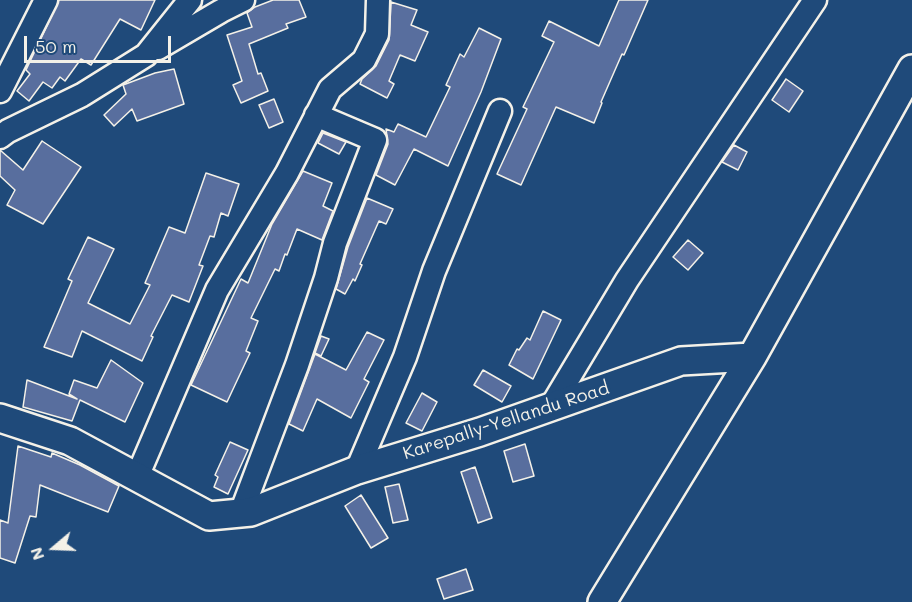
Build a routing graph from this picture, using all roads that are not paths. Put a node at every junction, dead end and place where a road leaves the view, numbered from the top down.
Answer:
1 (46, 0) edge
2 (190, 0) edge
3 (243, 0) edge
4 (378, 0) edge
5 (815, 0) edge
6 (146, 55) junction
7 (912, 69) edge
8 (0, 91) edge
9 (500, 111) dead end
10 (316, 116) junction
11 (0, 137) edge
12 (752, 357) junction
13 (551, 407) junction
14 (0, 418) edge
15 (357, 470) junction
16 (137, 477) junction
17 (241, 513) junction
18 (602, 602) edge

1 - 8 street
2 - 6 street
3 - 6 street
4 - 10 street
5 - 13 street
6 - 11 street
7 - 12 street
9 - 15 street
10 - 16 street
10 - 17 street
12 - 13 street, Karepally-Yellandu Road
12 - 18 street
13 - 15 street, Karepally-Yellandu Road
14 - 16 street, Karepally-Yellandu Road
15 - 17 street, Karepally-Yellandu Road
16 - 17 street, Karepally-Yellandu Road

